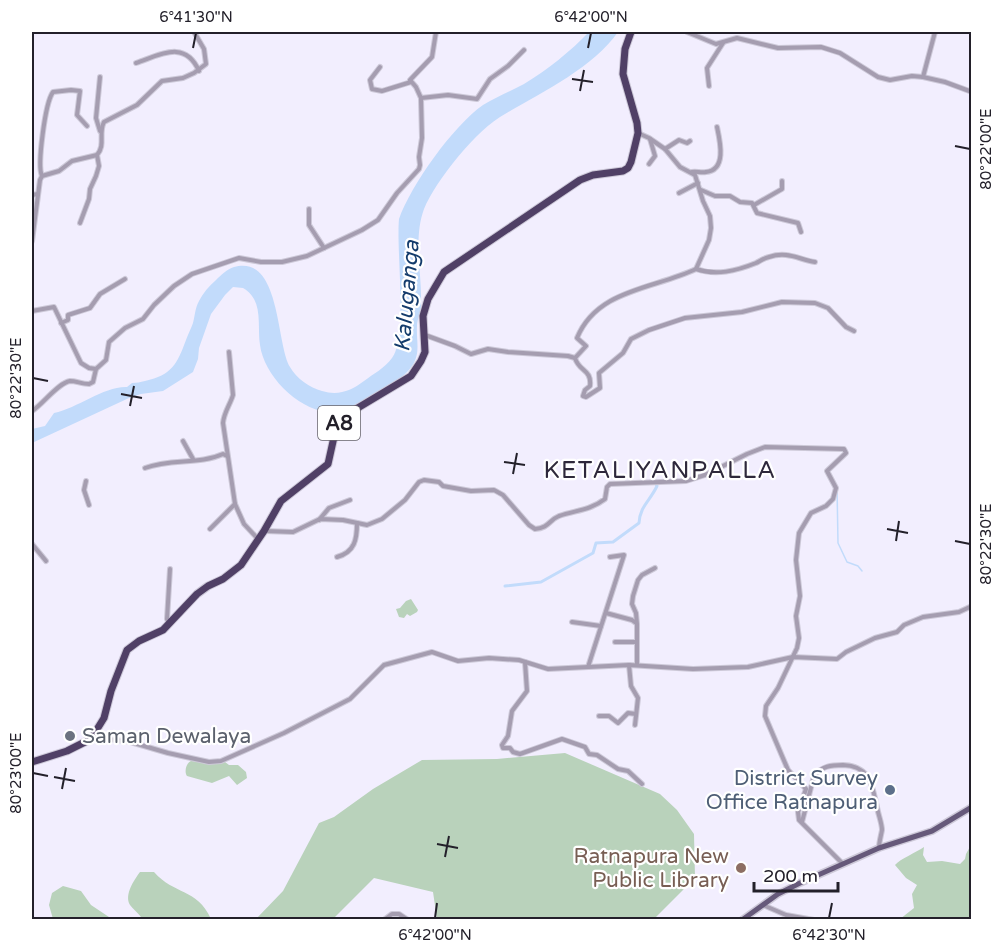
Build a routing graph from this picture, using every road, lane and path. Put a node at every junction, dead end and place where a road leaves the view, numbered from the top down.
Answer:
1 (194, 32) edge
2 (436, 32) edge
3 (631, 32) edge
4 (687, 32) edge
5 (935, 32) edge
6 (723, 43) junction
7 (524, 50) dead end
8 (136, 63) dead end
9 (380, 67) dead end
10 (199, 71) junction
11 (100, 77) dead end
12 (923, 77) junction
13 (411, 82) junction
14 (709, 86) dead end
15 (972, 92) edge
16 (421, 98) junction
17 (87, 126) dead end
18 (717, 127) dead end
19 (101, 131) junction
20 (638, 133) junction
21 (649, 138) junction
22 (690, 141) dead end
23 (665, 149) junction
24 (97, 155) junction
25 (649, 164) dead end
26 (692, 172) junction
27 (42, 176) junction
28 (782, 181) dead end
29 (698, 183) junction
30 (700, 190) junction
31 (679, 193) dead end
32 (38, 194) junction
33 (32, 195) edge
34 (754, 205) junction
35 (309, 209) dead end
36 (80, 223) dead end
37 (801, 231) dead end
38 (32, 241) edge
39 (324, 248) junction
40 (815, 262) dead end
41 (696, 269) junction
42 (125, 279) dead end
43 (32, 311) edge
44 (61, 323) junction
45 (854, 331) dead end
46 (424, 335) junction
47 (229, 352) dead end
48 (575, 358) junction
49 (96, 369) junction
50 (32, 411) edge
51 (183, 441) dead end
52 (228, 457) junction
53 (194, 459) junction
54 (145, 468) dead end
55 (86, 482) dead end
56 (350, 500) dead end
57 (235, 504) junction
58 (89, 505) dead end
59 (319, 520) junction
60 (357, 523) junction
61 (210, 529) dead end
62 (264, 531) junction
63 (259, 540) junction
64 (32, 544) edge
65 (610, 556) dead end
66 (337, 557) dead end
67 (46, 561) dead end
68 (655, 568) dead end
69 (170, 569) dead end
70 (972, 606) edge
71 (606, 613) junction
72 (572, 622) dead end
73 (637, 624) junction
74 (170, 625) junction
75 (601, 626) junction
76 (615, 642) dead end
77 (637, 642) junction
78 (793, 657) junction
79 (525, 662) junction
80 (629, 665) junction
81 (637, 665) junction
82 (588, 667) junction
83 (636, 714) junction
84 (599, 716) dead end
85 (635, 725) dead end
86 (95, 734) junction
87 (32, 762) edge
88 (642, 784) dead end
89 (972, 807) edge
90 (802, 823) junction
91 (879, 848) junction
92 (842, 863) junction
93 (763, 905) junction
94 (384, 920) edge
95 (408, 920) edge
96 (742, 920) edge
97 (814, 920) edge

1 - 10 street
2 - 13 street
3 - 20 highway
4 - 6 street
5 - 12 street
6 - 12 street
6 - 14 street
7 - 16 street
8 - 10 street
9 - 13 street
10 - 19 street
11 - 19 street
12 - 15 street
13 - 16 street
16 - 39 street
17 - 27 street
18 - 26 street
19 - 24 street
20 - 21 street
20 - 46 highway, A8
21 - 23 street
21 - 25 street
22 - 23 street
23 - 26 street
24 - 27 street
24 - 36 street
26 - 29 street
27 - 32 street
28 - 34 street
29 - 30 street
29 - 31 street
30 - 34 street
30 - 41 street
32 - 33 street
32 - 38 street
34 - 37 street
35 - 39 street
39 - 49 street
40 - 41 street
41 - 48 street
42 - 44 street
43 - 44 street
44 - 49 street
45 - 48 street
46 - 48 street
46 - 62 highway, A8
47 - 52 street
49 - 50 street
51 - 53 street
52 - 53 street
52 - 57 street
53 - 54 street
55 - 58 street
56 - 59 street
57 - 61 street
57 - 63 street
59 - 60 street
59 - 62 street
60 - 66 street
60 - 78 street
62 - 63 highway, A8
63 - 74 highway, A8
64 - 67 street
65 - 71 street
68 - 73 street
69 - 74 street
70 - 78 street
71 - 73 street
71 - 75 street
72 - 75 street
73 - 77 street
74 - 86 highway, A8
75 - 82 street
76 - 77 street
77 - 81 street
78 - 81 street
78 - 90 street
79 - 82 street
79 - 86 street
79 - 88 street
80 - 81 street
80 - 82 street
80 - 83 street
83 - 84 street
83 - 85 street
86 - 87 highway
89 - 91 main road
90 - 91 street
90 - 92 street
91 - 92 main road
92 - 93 main road
93 - 96 main road
93 - 97 street
94 - 95 street

